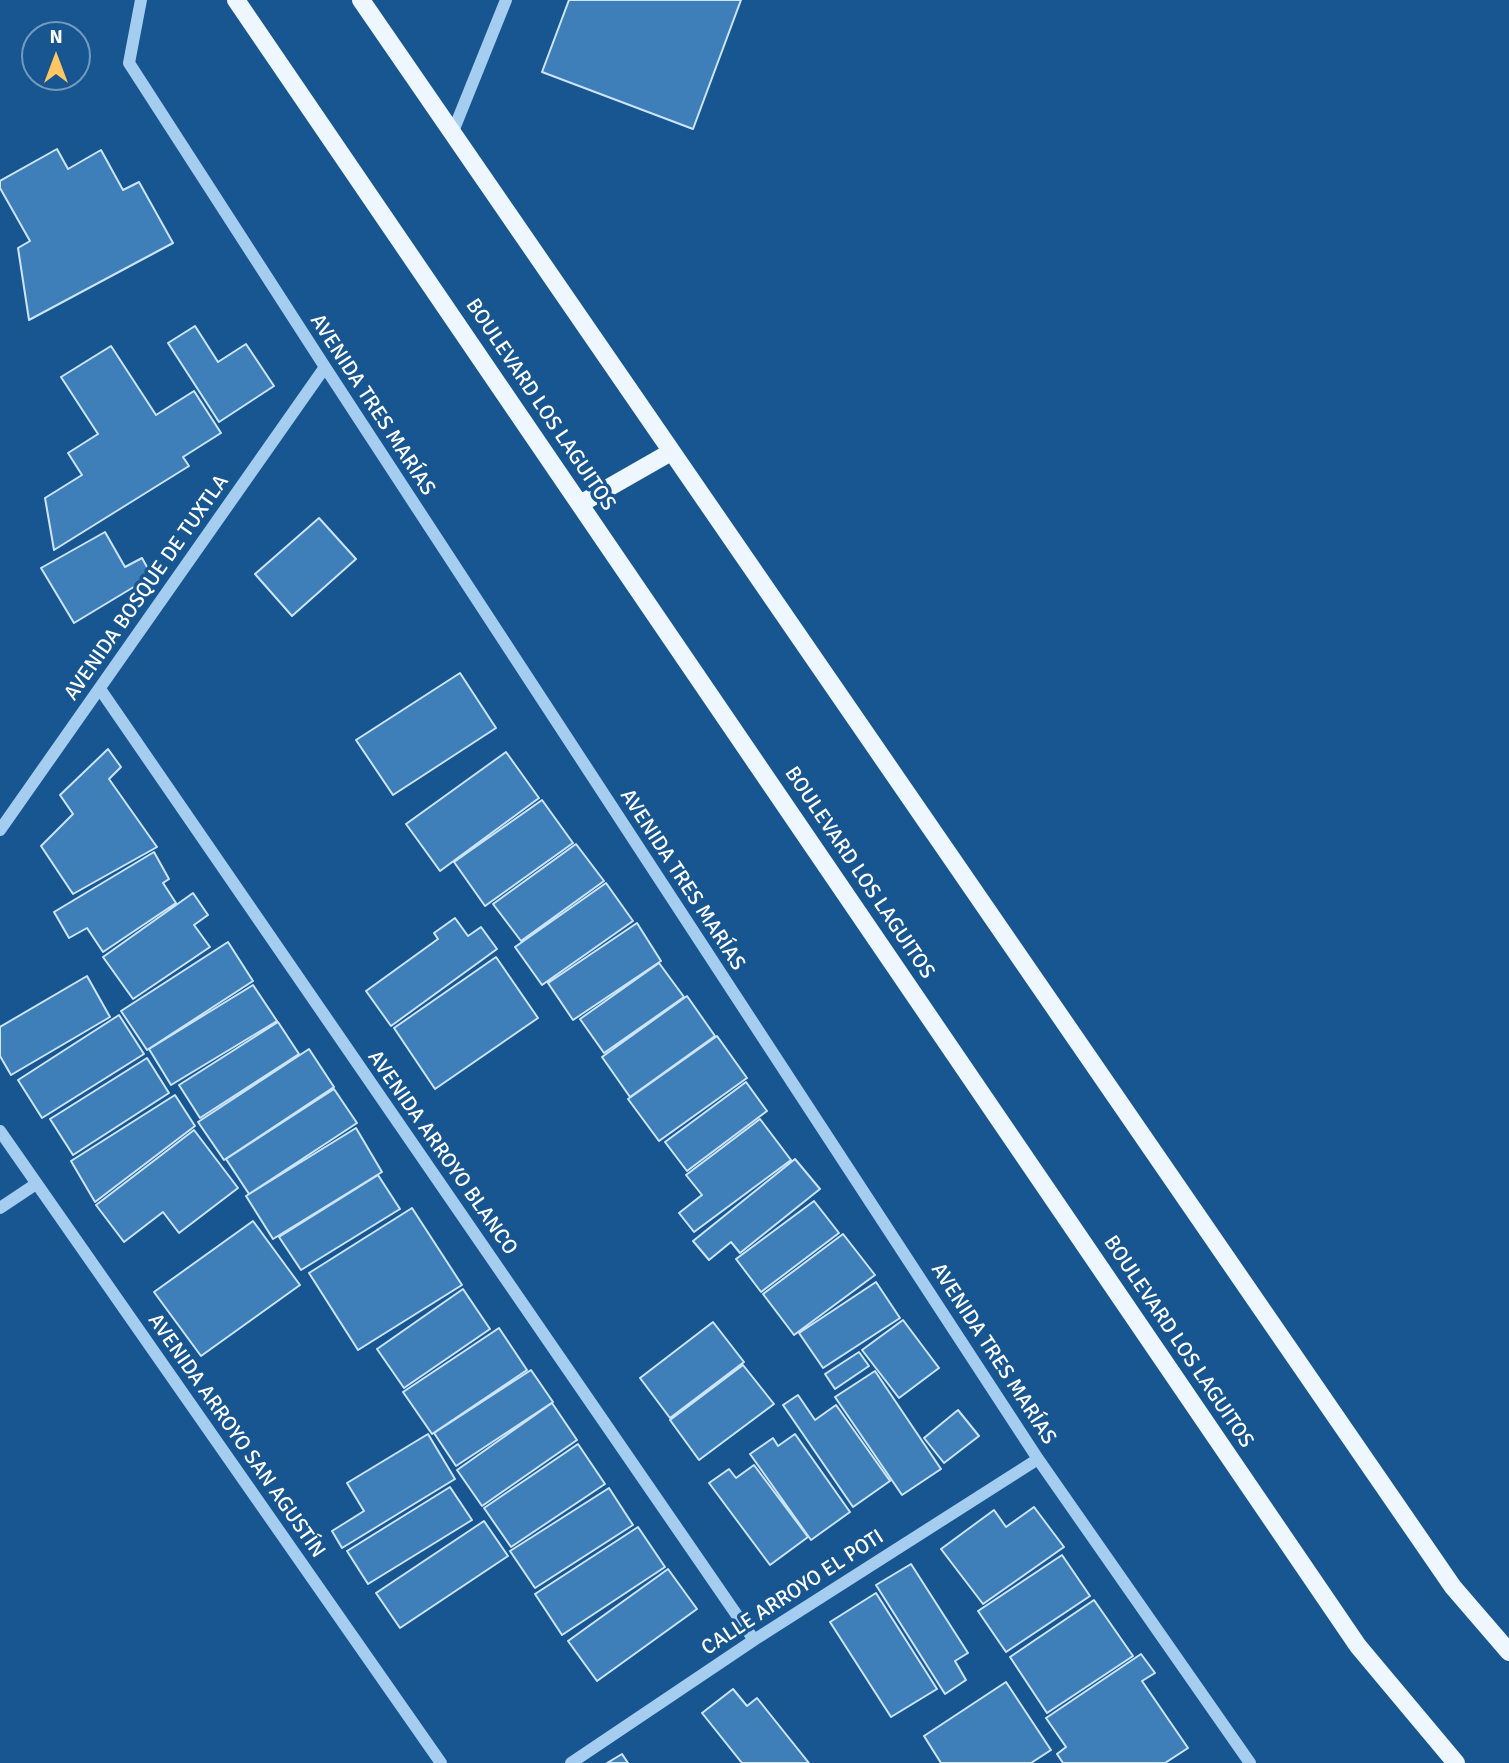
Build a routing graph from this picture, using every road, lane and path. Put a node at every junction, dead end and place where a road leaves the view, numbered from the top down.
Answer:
1 (141, 0) edge
2 (236, 0) edge
3 (361, 0) edge
4 (506, 0) edge
5 (452, 134) junction
6 (325, 368) junction
7 (671, 452) junction
8 (580, 504) junction
9 (100, 689) junction
10 (0, 830) edge
11 (0, 1131) edge
12 (36, 1184) junction
13 (0, 1208) edge
14 (1038, 1459) junction
15 (754, 1640) junction
16 (1509, 1653) edge
17 (1245, 1762) edge
18 (441, 1763) edge
19 (570, 1763) edge
20 (1456, 1763) edge

1 - 6 street, AVENIDA TRES MARÍAS
2 - 8 main road, BOULEVARD LOS LAGUITOS
3 - 5 main road
4 - 5 street
5 - 7 main road
6 - 9 street, AVENIDA BOSQUE DE TUXTLA
6 - 14 street, AVENIDA TRES MARÍAS
7 - 8 main road
7 - 16 main road
8 - 20 main road, BOULEVARD LOS LAGUITOS
9 - 10 street, AVENIDA BOSQUE DE TUXTLA
9 - 15 street, AVENIDA ARROYO BLANCO
11 - 12 street, AVENIDA ARROYO SAN AGUSTÍN
12 - 13 street
12 - 18 street, AVENIDA ARROYO SAN AGUSTÍN
14 - 15 street, CALLE ARROYO EL POTI
14 - 17 street, AVENIDA TRES MARÍAS
15 - 19 street, CALLE ARROYO EL POTI

